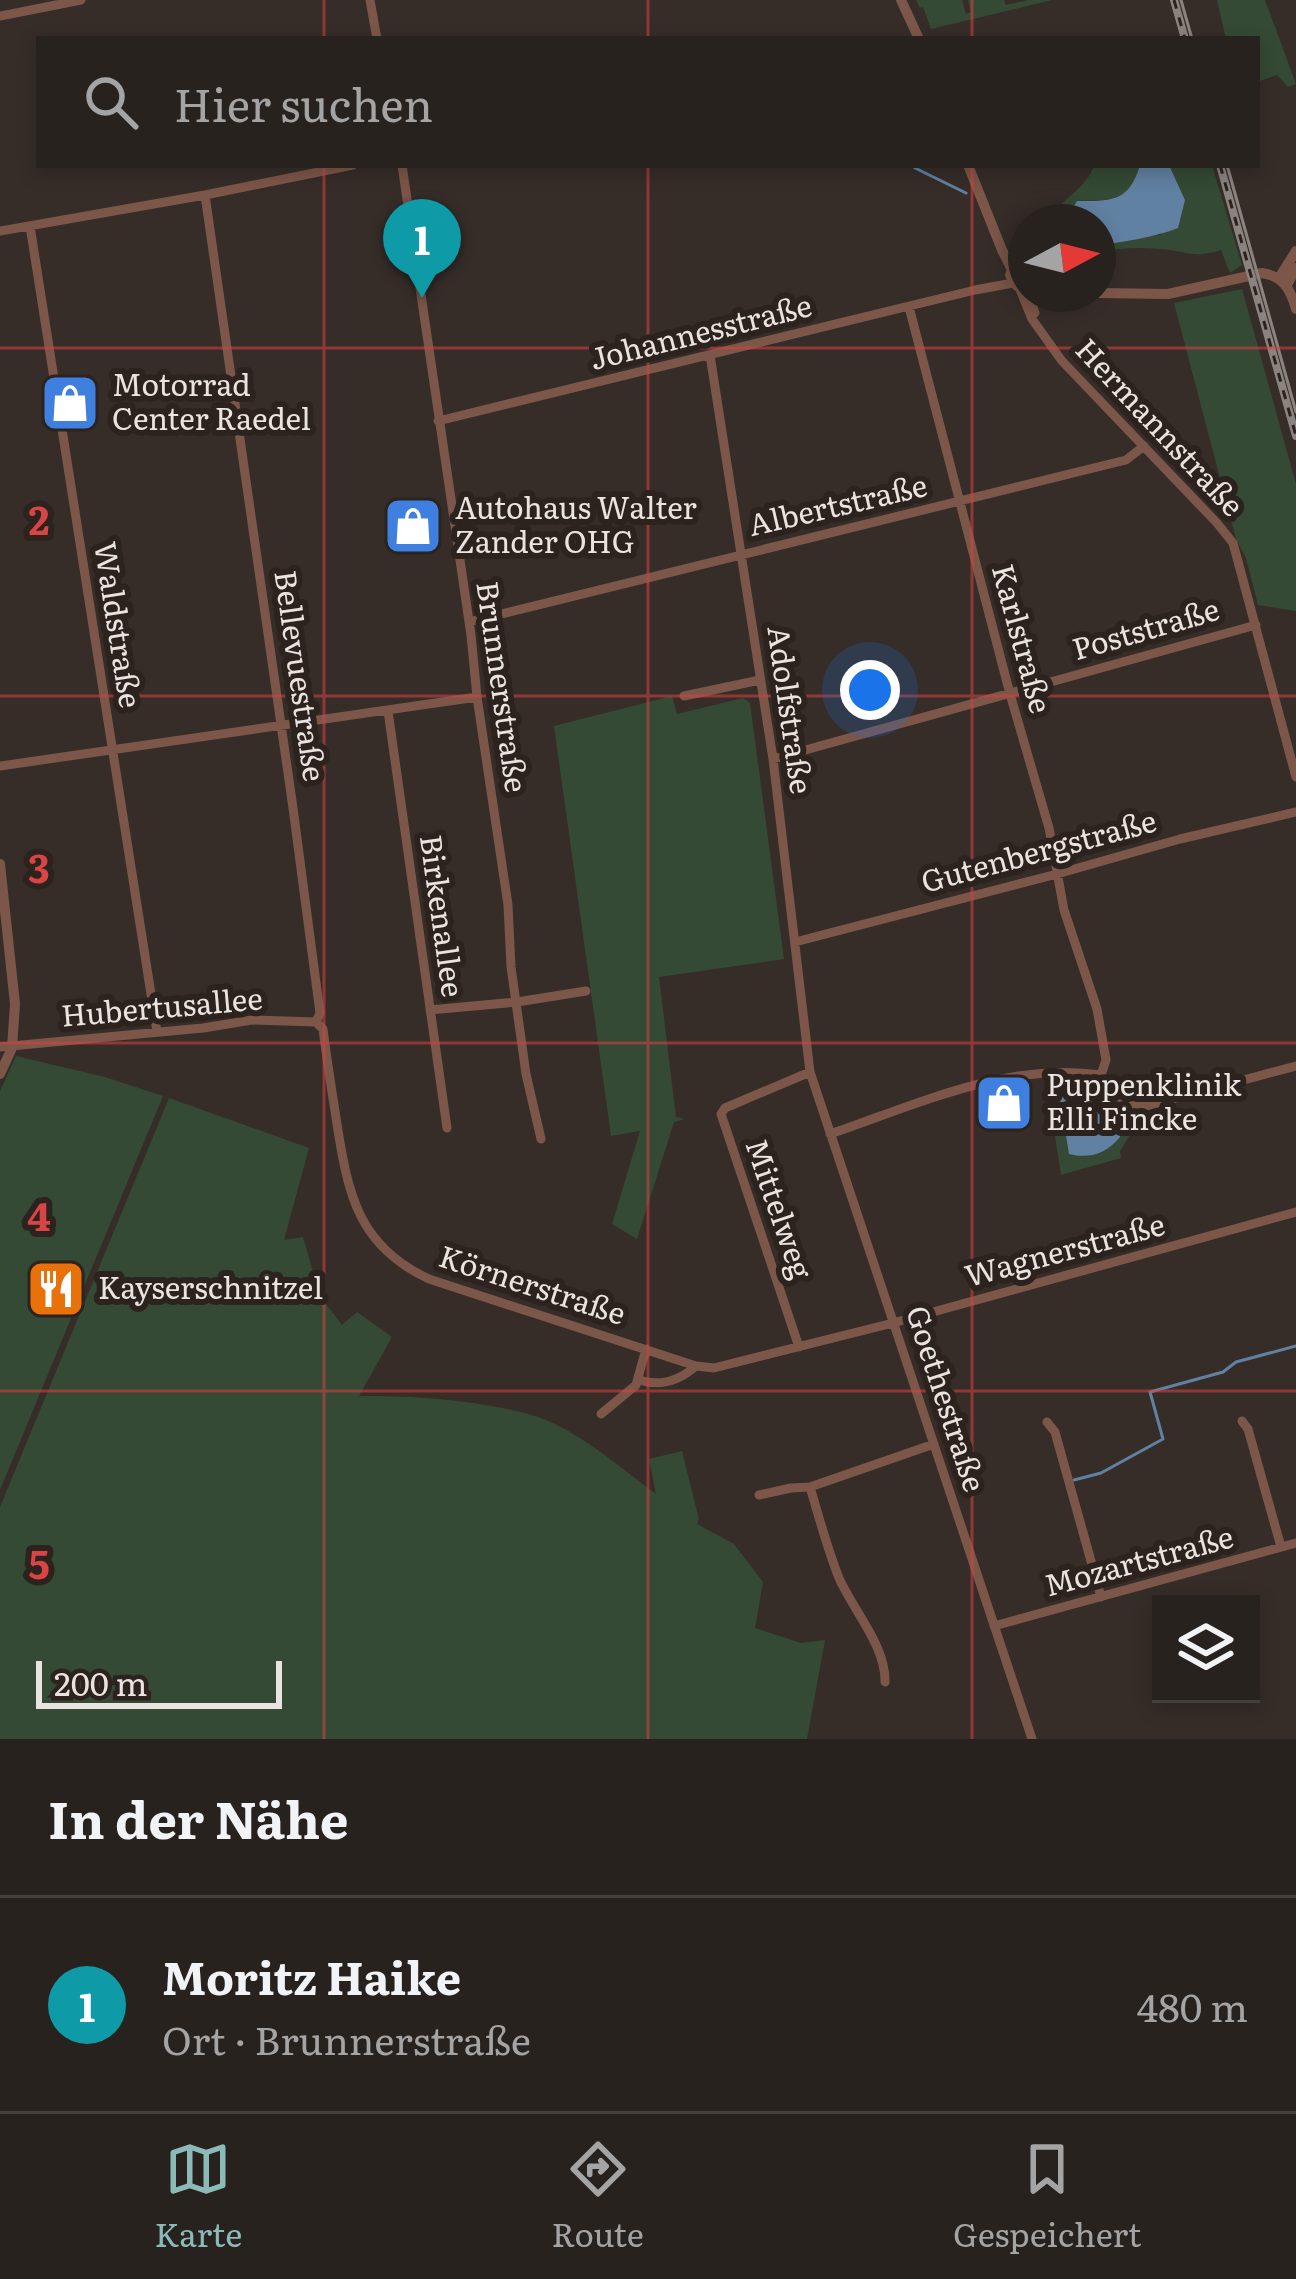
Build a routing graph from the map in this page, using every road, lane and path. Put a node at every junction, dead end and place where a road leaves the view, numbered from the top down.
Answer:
1 (81, 0) edge
2 (370, 0) edge
3 (901, 0) edge
4 (0, 16) edge
5 (376, 36) edge
6 (918, 36) edge
7 (338, 168) edge
8 (402, 168) edge
9 (969, 168) edge
10 (205, 195) junction
11 (30, 226) junction
12 (0, 231) edge
13 (997, 235) junction
14 (1008, 249) edge
15 (1296, 251) edge
16 (1008, 260) edge
17 (1296, 268) edge
18 (1283, 282) junction
19 (1008, 284) edge
20 (1116, 294) edge
21 (908, 307) junction
22 (1296, 309) edge
23 (1029, 312) edge
24 (710, 355) junction
25 (438, 421) junction
26 (1144, 446) junction
27 (959, 502) junction
28 (741, 554) junction
29 (469, 622) junction
30 (1256, 625) junction
31 (760, 680) junction
32 (1010, 694) junction
33 (684, 696) dead end
34 (476, 697) junction
35 (388, 711) junction
36 (282, 726) junction
37 (112, 751) junction
38 (773, 759) junction
39 (0, 766) edge
40 (1296, 777) edge
41 (1296, 812) edge
42 (0, 863) edge
43 (1057, 874) junction
44 (3, 914) edge
45 (795, 943) junction
46 (586, 991) dead end
47 (517, 1002) junction
48 (430, 1010) junction
49 (316, 1022) junction
50 (158, 1032) junction
51 (6, 1048) edge
52 (1296, 1066) edge
53 (810, 1073) junction
54 (0, 1074) edge
55 (1101, 1075) junction
56 (447, 1128) dead end
57 (830, 1134) junction
58 (541, 1139) dead end
59 (343, 1161) joint
60 (1296, 1212) edge
61 (893, 1323) junction
62 (799, 1347) junction
63 (646, 1349) junction
64 (696, 1366) junction
65 (639, 1380) junction
66 (601, 1414) dead end
67 (1242, 1421) dead end
68 (1047, 1422) dead end
69 (934, 1444) junction
70 (810, 1487) junction
71 (759, 1495) dead end
72 (1296, 1543) edge
73 (1281, 1547) junction
74 (1102, 1597) junction
75 (994, 1626) junction
76 (885, 1682) dead end
77 (1032, 1739) edge

1 - 4 street
2 - 5 street
3 - 6 street
7 - 10 street
8 - 25 street, Brunnerstraße
9 - 13 street
10 - 11 street
10 - 36 street, Bellevuestraße
11 - 12 street
11 - 37 street, Waldstraße
13 - 14 street
13 - 16 street
15 - 18 street
17 - 18 street
18 - 20 street
18 - 22 street
19 - 21 street, Johannesstraße
21 - 24 street, Johannesstraße
21 - 27 street, Karlstraße
23 - 26 street, Hermannstraße
24 - 25 street, Johannesstraße
24 - 28 street, Adolfstraße
25 - 29 street, Brunnerstraße
26 - 27 street, Albertstraße
26 - 30 street, Hermannstraße
27 - 28 street, Albertstraße
27 - 32 street, Karlstraße
28 - 29 street, Albertstraße
28 - 31 street, Adolfstraße
29 - 34 street, Brunnerstraße
30 - 32 street, Poststraße
30 - 40 street, Hermannstraße
31 - 33 street
31 - 38 street, Adolfstraße
32 - 38 street, Poststraße
32 - 43 street, Karlstraße
34 - 35 street
34 - 47 street, Brunnerstraße
35 - 36 street
35 - 48 street, Birkenallee
36 - 37 street
36 - 49 street, Bellevuestraße
37 - 39 street
37 - 50 street, Waldstraße
38 - 45 street, Adolfstraße
41 - 43 street, Gutenbergstraße
42 - 44 street
43 - 45 street, Gutenbergstraße
43 - 55 street, Karlstraße
44 - 51 street
45 - 53 street, Adolfstraße
46 - 47 street
47 - 48 street
47 - 58 street, Brunnerstraße
48 - 56 street, Birkenallee
49 - 50 street, Hubertusallee
49 - 59 street, Bellevuestraße
50 - 51 street, Hubertusallee
51 - 54 street
52 - 55 street
53 - 57 street, Goethestraße
53 - 62 street, Mittelweg
55 - 57 street
57 - 61 street, Goethestraße
59 - 63 street, Körnerstraße
60 - 61 street, Wagnerstraße
61 - 62 street, Wagnerstraße
61 - 69 street, Goethestraße
62 - 64 street, Wagnerstraße
63 - 64 street, Körnerstraße
63 - 65 street
64 - 65 street, Wagnerstraße
65 - 66 street, Wagnerstraße
67 - 73 street
68 - 74 street
69 - 70 street
69 - 75 street, Goethestraße
70 - 71 street
70 - 76 street
72 - 73 street, Mozartstraße
73 - 74 street, Mozartstraße
74 - 75 street, Mozartstraße
75 - 77 street, Goethestraße

